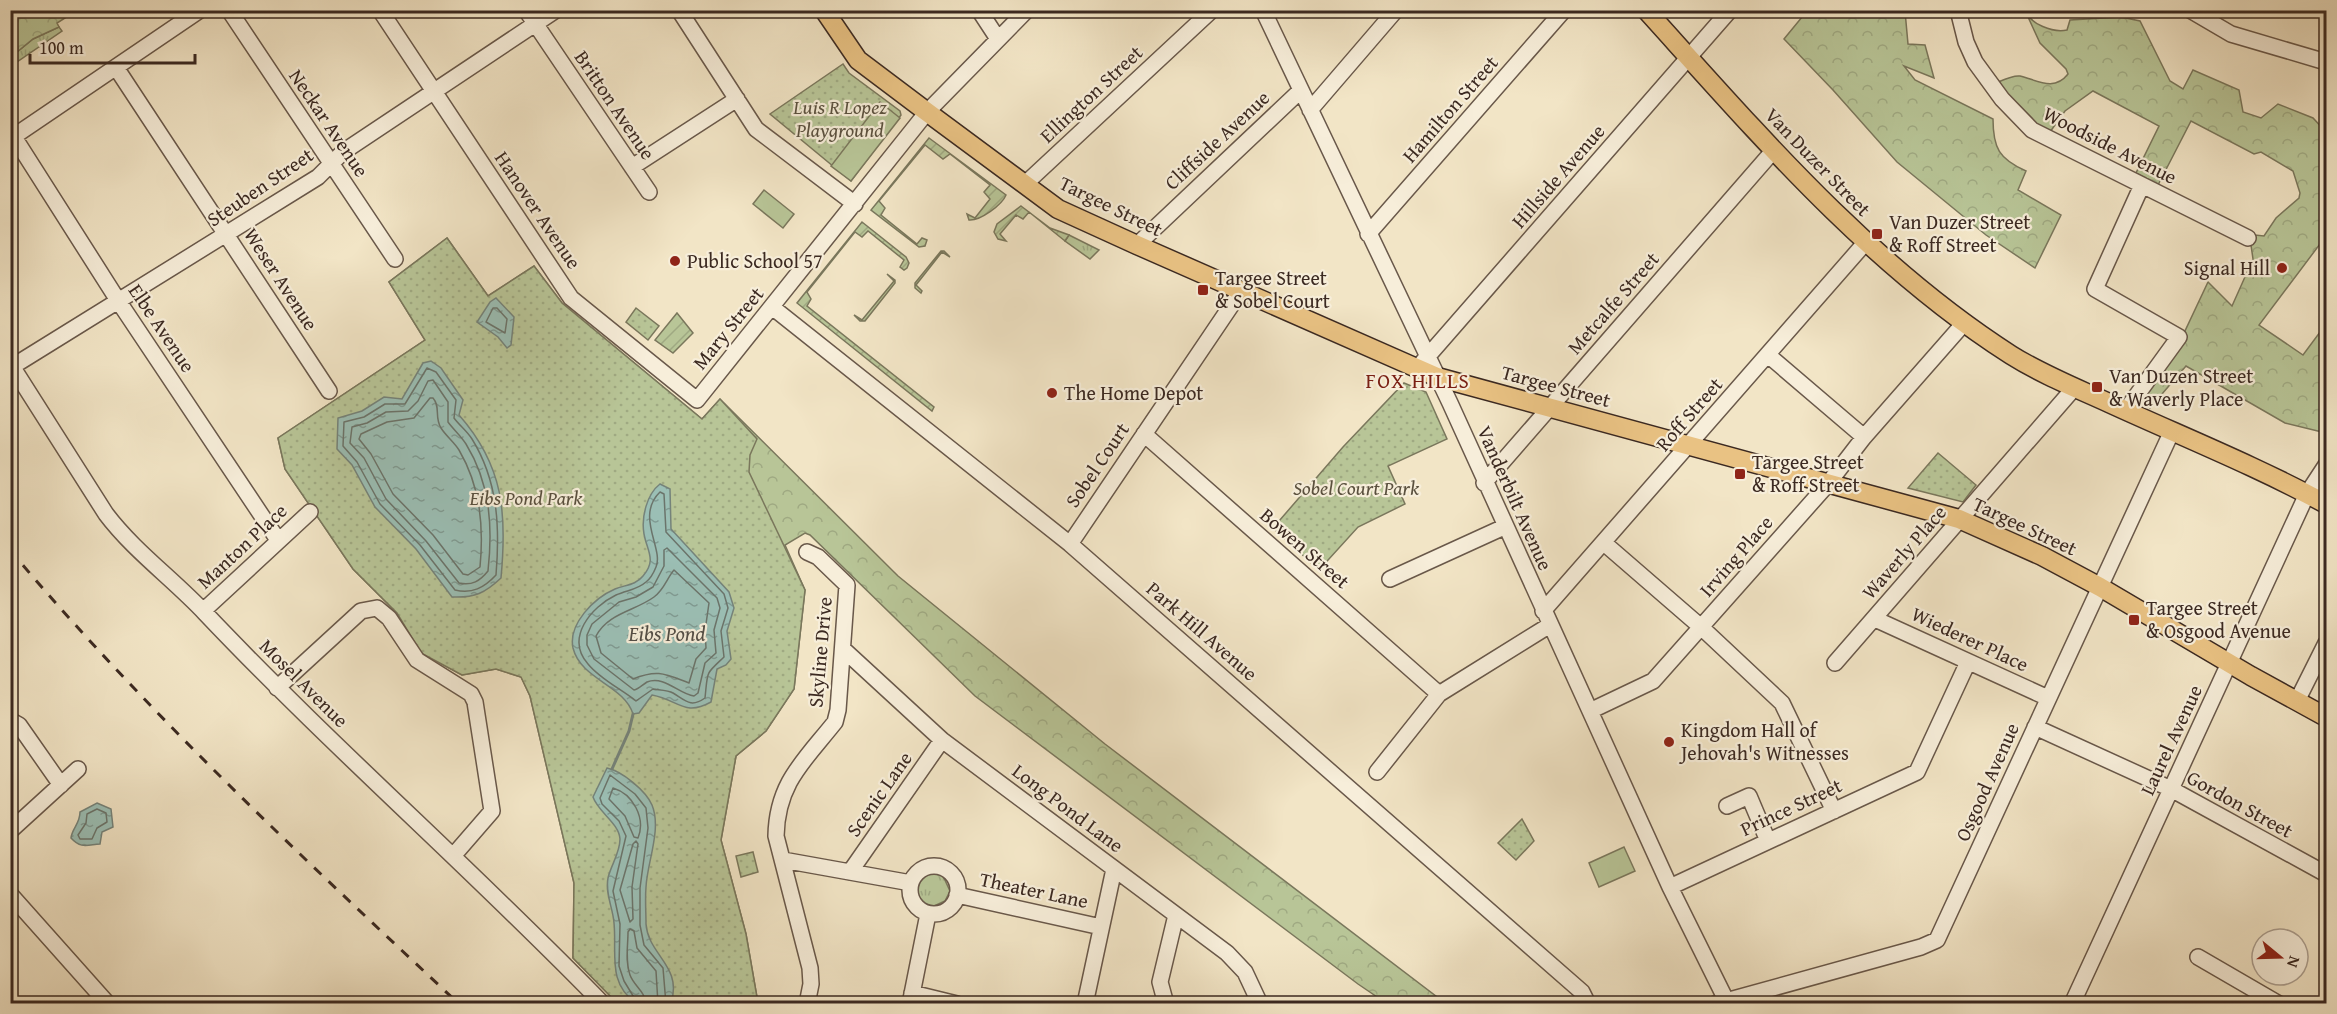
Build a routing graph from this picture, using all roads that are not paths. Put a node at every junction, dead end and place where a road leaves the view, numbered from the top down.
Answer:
1 (200, 10) edge
2 (229, 10) edge
3 (380, 10) edge
4 (526, 10) edge
5 (556, 10) edge
6 (679, 10) edge
7 (824, 10) edge
8 (979, 10) edge
9 (1027, 10) edge
10 (1212, 10) edge
11 (1263, 10) edge
12 (1396, 10) edge
13 (1564, 10) edge
14 (1646, 10) edge
15 (1731, 10) edge
16 (1958, 10) edge
17 (2190, 10) edge
18 (535, 24) junction
19 (998, 39) junction
20 (1689, 58) junction
21 (2326, 62) edge
22 (117, 69) junction
23 (433, 91) junction
24 (1300, 91) junction
25 (736, 99) junction
26 (1310, 110) junction
27 (927, 112) junction
28 (12, 138) edge
29 (1774, 150) junction
30 (331, 164) junction
31 (632, 167) junction
32 (1025, 184) junction
33 (2142, 185) junction
34 (649, 192) dead end
35 (855, 204) junction
36 (1368, 234) junction
37 (227, 235) junction
38 (2248, 238) dead end
39 (1865, 243) junction
40 (1137, 245) junction
41 (395, 259) dead end
42 (1241, 291) junction
43 (119, 302) junction
44 (772, 307) junction
45 (1965, 322) junction
46 (1768, 355) junction
47 (1422, 364) junction
48 (11, 366) edge
49 (1437, 377) junction
50 (2075, 387) junction
51 (329, 391) dead end
52 (698, 400) joint
53 (1551, 406) junction
54 (2126, 410) junction
55 (2172, 431) junction
56 (1144, 434) junction
57 (1864, 437) junction
58 (1689, 446) junction
59 (2326, 465) edge
60 (1484, 483) junction
61 (1827, 485) junction
62 (2307, 494) junction
63 (2326, 504) edge
64 (310, 512) dead end
65 (1959, 519) junction
66 (1504, 527) junction
67 (278, 540) junction
68 (1604, 543) junction
69 (1070, 544) junction
70 (807, 552) dead end
71 (1390, 579) dead end
72 (2100, 587) junction
73 (203, 611) junction
74 (1547, 618) junction
75 (1875, 619) junction
76 (1701, 627) junction
77 (2326, 643) edge
78 (843, 649) junction
79 (1968, 662) junction
80 (1835, 663) dead end
81 (2229, 664) junction
82 (277, 688) junction
83 (1439, 694) junction
84 (2048, 698) junction
85 (2297, 701) junction
86 (1590, 711) junction
87 (2326, 717) edge
88 (10, 720) edge
89 (2035, 727) junction
90 (942, 740) junction
91 (78, 769) dead end
92 (1377, 772) dead end
93 (61, 785) junction
94 (2171, 789) junction
95 (1727, 806) dead end
96 (1834, 811) junction
97 (10, 831) edge
98 (1768, 841) junction
99 (453, 855) junction
100 (783, 860) junction
101 (1114, 869) junction
102 (850, 872) junction
103 (2326, 874) edge
104 (911, 883) junction
105 (1670, 887) junction
106 (10, 894) edge
107 (957, 895) junction
108 (928, 914) junction
109 (1176, 915) junction
110 (1101, 927) junction
111 (2198, 957) dead end
112 (911, 998) edge
113 (1723, 1002) edge
114 (108, 1004) edge
115 (603, 1004) edge
116 (807, 1004) edge
117 (957, 1004) edge
118 (1085, 1004) edge
119 (1166, 1004) edge
120 (1260, 1004) edge
121 (1588, 1004) edge
122 (2072, 1004) edge
123 (2279, 1004) edge

1 - 22 street
2 - 30 street, Neckar Avenue
3 - 23 street, Hanover Avenue
4 - 18 street, Britton Avenue
5 - 18 street, Steuben Street
6 - 25 street
7 - 27 main road, Targee Street
8 - 19 street
9 - 19 street, Mary Street
10 - 32 street, Ellington Street
11 - 24 street
12 - 26 street
13 - 36 street, Hamilton Street
14 - 20 main road, Van Duzer Street
15 - 20 street, Hillside Avenue
16 - 33 street, Woodside Avenue
17 - 21 street
18 - 23 street, Steuben Street
18 - 31 street, Britton Avenue
19 - 27 street, Mary Street
20 - 29 main road, Van Duzer Street
20 - 47 street, Hillside Avenue
22 - 28 street
22 - 37 street, Weser Avenue
23 - 30 street, Steuben Street
23 - 52 street, Hanover Avenue
24 - 26 street
24 - 40 street, Cliffside Avenue
25 - 31 street
25 - 35 street
26 - 36 street
27 - 32 main road, Targee Street
27 - 35 street, Mary Street
28 - 43 street, Elbe Avenue
29 - 39 main road, Van Duzer Street
29 - 53 street, Metcalfe Street
30 - 37 street, Steuben Street
30 - 41 street, Neckar Avenue
31 - 34 street, Britton Avenue
32 - 40 main road, Targee Street
33 - 38 street, Woodside Avenue
33 - 54 street
35 - 44 street, Mary Street
36 - 47 street
37 - 43 street, Steuben Street
37 - 51 street, Weser Avenue
39 - 45 main road, Van Duzer Street
39 - 46 street, Roff Street
40 - 42 main road, Targee Street
42 - 47 main road, Targee Street
42 - 56 street, Sobel Court
43 - 48 street, Steuben Street
43 - 67 street, Elbe Avenue
44 - 52 street, Mary Street
44 - 69 street, Park Hill Avenue
45 - 50 main road, Van Duzer Street
45 - 57 street, Irving Place
46 - 57 street
46 - 58 street, Roff Street
47 - 49 main road, Targee Street
48 - 73 street, Mosel Avenue
49 - 53 main road, Targee Street
49 - 60 street, Vanderbilt Avenue
50 - 54 main road, Van Duzer Street
50 - 65 street, Waverly Place
53 - 58 main road, Targee Street
53 - 60 street, Metcalfe Street
54 - 55 main road, Van Duzer Street
55 - 62 main road, Van Duzer Street
55 - 72 street, Osgood Avenue
56 - 69 street, Sobel Court
56 - 83 street, Bowen Street
57 - 61 street, Irving Place
58 - 61 main road, Targee Street
58 - 68 street, Roff Street
59 - 62 street, Laurel Avenue
60 - 66 street, Vanderbilt Avenue
61 - 65 main road, Targee Street
61 - 76 street, Irving Place
62 - 63 main road, Van Duzer Street
62 - 81 street, Laurel Avenue
64 - 67 street, Manton Place
65 - 72 main road, Targee Street
65 - 75 street, Waverly Place
66 - 71 street
66 - 74 street, Vanderbilt Avenue
67 - 73 street, Manton Place
68 - 74 street, Roff Street
68 - 76 street
69 - 121 street, Park Hill Avenue
70 - 78 street, Skyline Drive
72 - 81 main road, Targee Street
72 - 84 street, Osgood Avenue
73 - 82 street, Mosel Avenue
74 - 83 street, Roff Street
74 - 86 street, Vanderbilt Avenue
75 - 79 street, Wiederer Place
75 - 80 street, Waverly Place
76 - 86 street, Irving Place
76 - 96 street
77 - 85 street
78 - 90 street, Long Pond Lane
78 - 100 street, Skyline Drive
79 - 84 street, Wiederer Place
79 - 96 street, Prince Street
81 - 85 main road, Targee Street
81 - 94 street, Laurel Avenue
82 - 99 street, Mosel Avenue
82 - 99 street
83 - 92 street, Roff Street
84 - 89 street, Osgood Avenue
85 - 87 main road, Targee Street
86 - 105 street, Vanderbilt Avenue
88 - 93 street
89 - 94 street, Gordon Street
89 - 113 street, Osgood Avenue
90 - 101 street, Long Pond Lane
90 - 102 street, Scenic Lane
91 - 93 street
93 - 97 street
94 - 103 street, Gordon Street
94 - 122 street, Laurel Avenue
95 - 98 street
96 - 98 street, Prince Street
98 - 105 street, Prince Street
99 - 115 street, Mosel Avenue
100 - 102 street
100 - 116 street, Skyline Drive
101 - 109 street, Long Pond Lane
101 - 110 street
102 - 104 street
104 - 107 street
104 - 108 street
105 - 113 street, Vanderbilt Avenue
106 - 114 street
107 - 108 street
107 - 110 street, Theater Lane
108 - 112 street
109 - 119 street
109 - 120 street, Long Pond Lane
110 - 118 street
111 - 123 street
112 - 117 street

